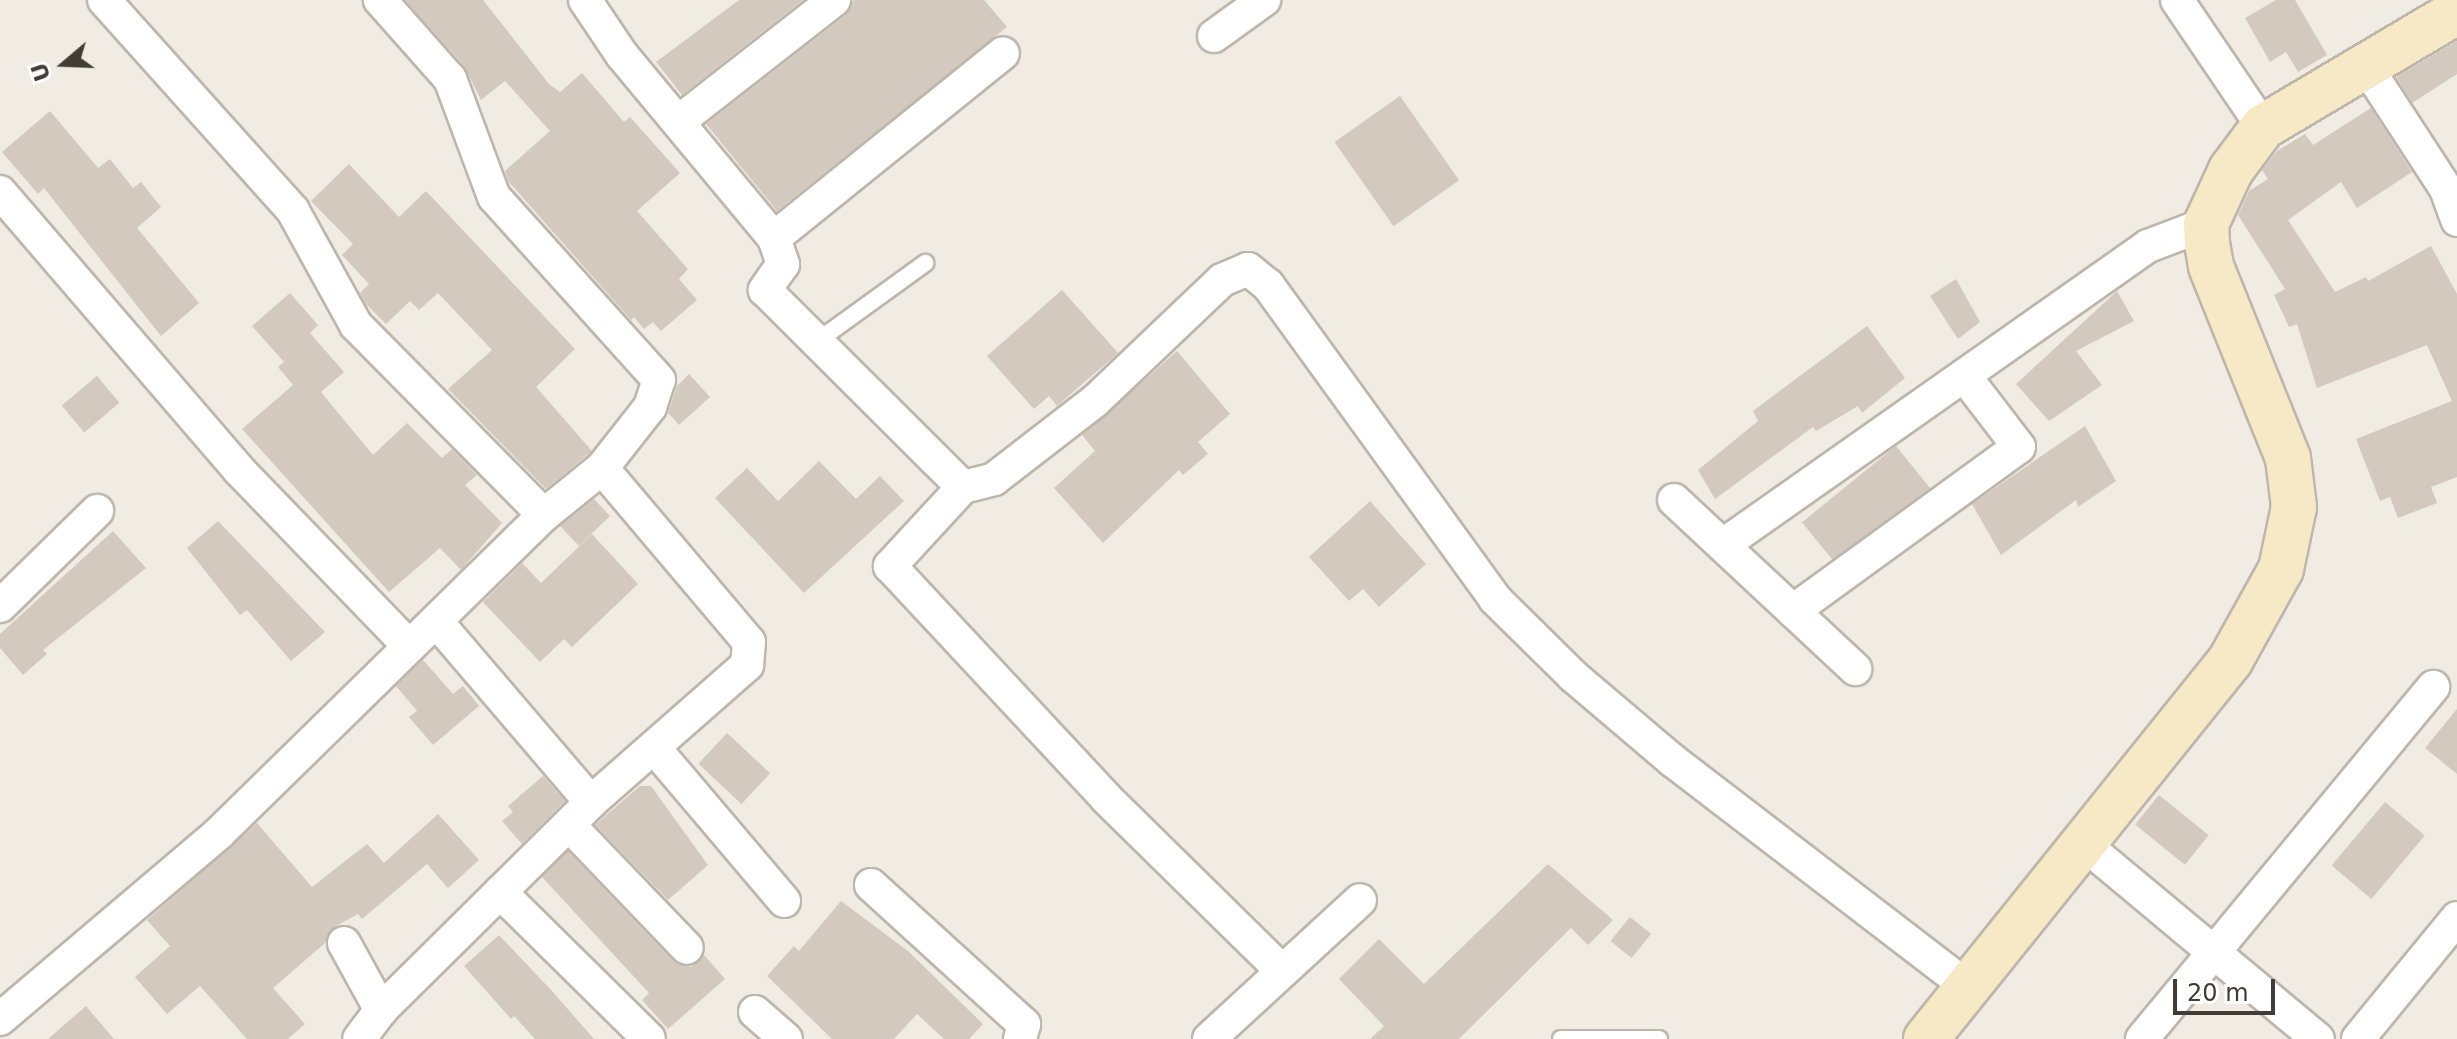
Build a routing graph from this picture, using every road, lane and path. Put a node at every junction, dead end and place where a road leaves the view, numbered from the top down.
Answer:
1 (104, 0) edge
2 (380, 0) edge
3 (585, 0) edge
4 (834, 0) edge
5 (1264, 0) edge
6 (2177, 0) edge
7 (2457, 12) edge
8 (1214, 36) dead end
9 (1003, 53) dead end
10 (2364, 63) junction
11 (678, 122) junction
12 (2263, 127) junction
13 (0, 192) edge
14 (2457, 220) edge
15 (2206, 224) junction
16 (774, 238) junction
17 (925, 263) dead end
18 (816, 342) junction
19 (1966, 378) junction
20 (602, 468) junction
21 (963, 487) junction
22 (1674, 500) dead end
23 (97, 511) dead end
24 (544, 515) junction
25 (1723, 545) junction
26 (0, 606) edge
27 (1793, 611) junction
28 (437, 622) junction
29 (409, 646) junction
30 (1855, 669) dead end
31 (2433, 687) dead end
32 (656, 750) junction
33 (580, 814) junction
34 (2085, 845) junction
35 (871, 885) dead end
36 (500, 892) junction
37 (1360, 900) dead end
38 (784, 901) dead end
39 (2457, 918) edge
40 (344, 943) dead end
41 (687, 948) dead end
42 (2214, 952) junction
43 (1282, 971) junction
44 (1969, 988) junction
45 (381, 1010) junction
46 (755, 1012) dead end
47 (0, 1019) edge
48 (359, 1039) edge
49 (649, 1039) edge
50 (786, 1039) edge
51 (1020, 1039) edge
52 (1209, 1039) edge
53 (1561, 1039) edge
54 (1659, 1039) edge
55 (1926, 1039) edge
56 (2142, 1039) edge
57 (2318, 1039) edge
58 (2358, 1039) edge

1 - 24 street
2 - 20 street
3 - 11 street
4 - 11 street
5 - 8 street
6 - 12 street
7 - 10 street
9 - 16 street
10 - 12 street
10 - 14 street
11 - 16 street
12 - 15 street
13 - 29 street
15 - 19 street
15 - 34 street
16 - 18 street
17 - 18 lane
18 - 21 street
19 - 25 street
19 - 27 street
20 - 24 street
20 - 32 street
21 - 43 street
21 - 44 street
22 - 25 street
23 - 26 street
24 - 28 street
25 - 27 street
27 - 30 street
28 - 29 street
28 - 33 street
29 - 47 street
31 - 42 street
32 - 33 street
32 - 38 street
33 - 36 street
33 - 41 street
34 - 42 street
34 - 44 street
35 - 51 street
36 - 45 street
36 - 49 street
37 - 43 street
39 - 58 street
40 - 45 street
42 - 56 street
42 - 57 street
43 - 52 street
44 - 55 street
45 - 48 street
46 - 50 street
53 - 54 lane

